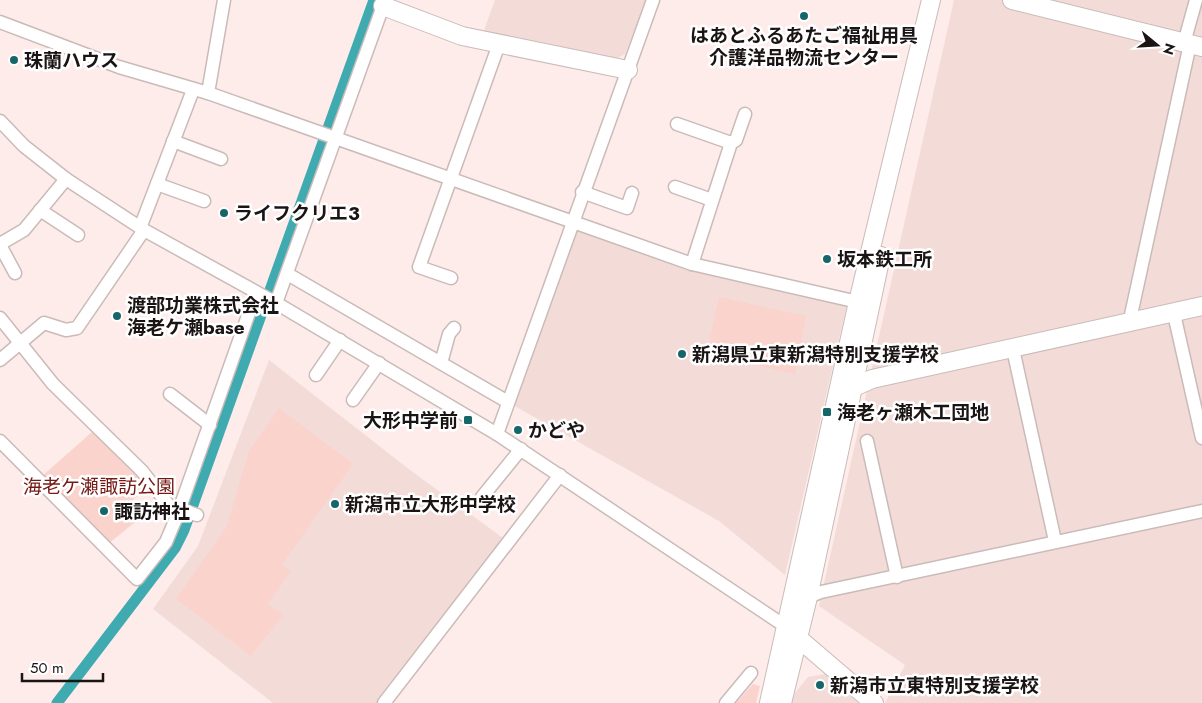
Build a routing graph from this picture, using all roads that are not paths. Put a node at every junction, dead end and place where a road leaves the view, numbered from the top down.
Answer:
1 (224, 0) edge
2 (653, 0) edge
3 (931, 0) edge
4 (940, 0) edge
5 (1012, 0) edge
6 (1196, 0) edge
7 (387, 4) edge
8 (0, 22) edge
9 (499, 44) junction
10 (1192, 45) edge
11 (628, 70) junction
12 (193, 90) junction
13 (208, 93) junction
14 (745, 114) dead end
15 (0, 121) edge
16 (677, 124) dead end
17 (334, 138) junction
18 (172, 141) junction
19 (732, 143) junction
20 (221, 159) dead end
21 (66, 179) junction
22 (451, 180) junction
23 (157, 184) junction
24 (676, 187) dead end
25 (582, 192) junction
26 (632, 193) dead end
27 (712, 200) junction
28 (204, 201) dead end
29 (40, 210) junction
30 (571, 222) junction
31 (142, 229) junction
32 (78, 235) dead end
33 (0, 245) edge
34 (692, 264) junction
35 (15, 272) dead end
36 (291, 276) dead end
37 (451, 278) dead end
38 (266, 298) junction
39 (858, 302) junction
40 (1202, 306) edge
41 (1174, 314) junction
42 (0, 318) edge
43 (1129, 324) junction
44 (454, 328) dead end
45 (340, 340) junction
46 (20, 344) junction
47 (1013, 349) junction
48 (0, 360) edge
49 (379, 363) junction
50 (441, 363) junction
51 (316, 375) dead end
52 (852, 388) junction
53 (170, 394) dead end
54 (353, 400) dead end
55 (508, 402) junction
56 (210, 425) junction
57 (497, 434) junction
58 (1202, 438) edge
59 (0, 441) edge
60 (867, 441) dead end
61 (521, 449) junction
62 (560, 475) junction
63 (482, 497) dead end
64 (1202, 511) edge
65 (179, 513) junction
66 (198, 515) dead end
67 (1055, 541) junction
68 (897, 576) junction
69 (808, 597) junction
70 (785, 626) junction
71 (798, 639) junction
72 (751, 673) dead end
73 (384, 703) edge
74 (726, 703) edge
75 (769, 703) edge
76 (782, 703) edge
77 (874, 703) edge

1 - 13 street
2 - 11 street
3 - 39 street
4 - 52 street
5 - 10 street
6 - 10 street
7 - 9 street
7 - 17 street
8 - 12 street
9 - 11 street
9 - 22 street
10 - 43 street
11 - 25 street
12 - 13 street
12 - 18 street
13 - 17 street
14 - 19 street
15 - 21 street
16 - 19 street
17 - 22 street
17 - 38 street
18 - 20 street
18 - 23 street
19 - 27 street
21 - 29 street
21 - 31 street
22 - 30 street
22 - 37 street
23 - 28 street
23 - 31 street
24 - 27 street
25 - 26 street
25 - 30 street
27 - 34 street
29 - 32 street
29 - 33 street
30 - 34 street
30 - 55 street
31 - 38 street
31 - 46 street
33 - 35 street
34 - 39 street
36 - 50 street
38 - 45 street
38 - 56 street
39 - 70 street
40 - 41 street
41 - 43 street
41 - 58 street
42 - 46 street
43 - 47 street
44 - 50 street
45 - 49 street
45 - 51 street
46 - 48 street
46 - 65 street
47 - 52 street
47 - 67 street
49 - 54 street
49 - 57 street
50 - 55 street
52 - 69 street
53 - 56 street
55 - 57 street
56 - 65 street
57 - 61 street
59 - 65 street
60 - 68 street
61 - 62 street
61 - 63 street
62 - 70 street
62 - 73 street
64 - 67 street
65 - 66 street
67 - 68 street
68 - 69 street
69 - 71 street
70 - 71 street
70 - 75 street
71 - 76 street
71 - 77 street
72 - 74 street

